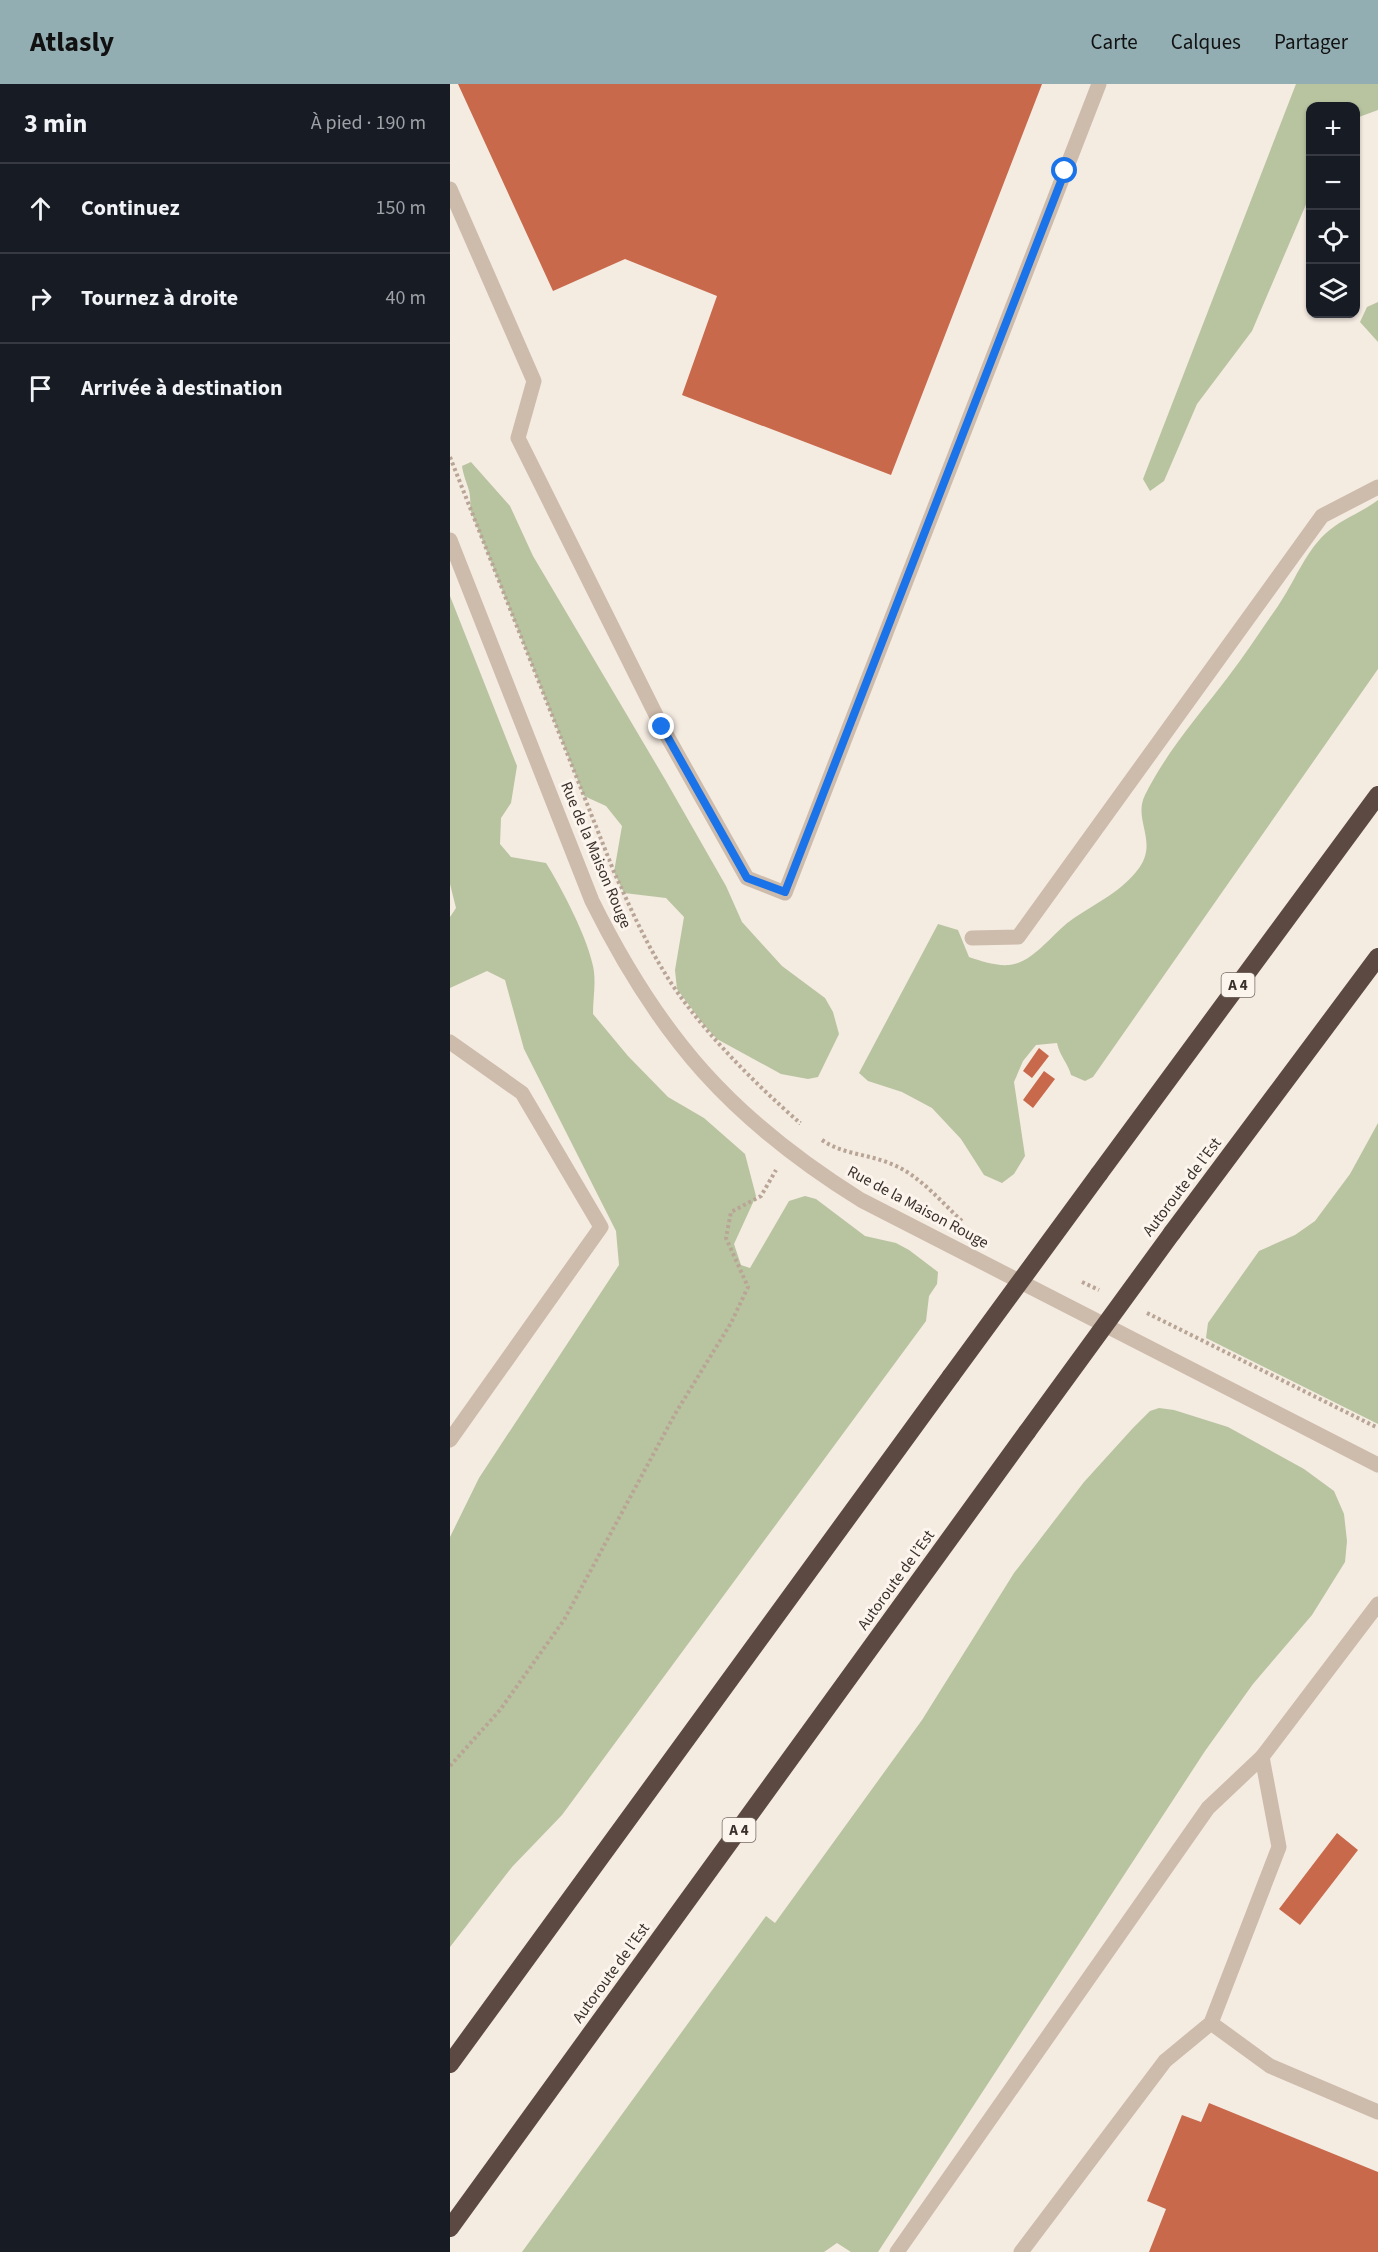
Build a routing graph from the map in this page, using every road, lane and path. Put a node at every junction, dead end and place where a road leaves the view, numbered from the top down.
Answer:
1 (1099, 84) edge
2 (450, 189) edge
3 (450, 457) edge
4 (1378, 487) edge
5 (450, 540) edge
6 (1378, 795) edge
7 (972, 938) dead end
8 (1378, 957) edge
9 (450, 1042) edge
10 (807, 1130) dead end
11 (816, 1136) dead end
12 (761, 1196) dead end
13 (969, 1227) dead end
14 (1080, 1281) dead end
15 (1101, 1291) dead end
16 (1143, 1311) dead end
17 (1378, 1428) edge
18 (450, 1440) edge
19 (1378, 1465) edge
20 (1378, 1604) edge
21 (1262, 1757) junction
22 (450, 1766) edge
23 (1211, 2023) junction
24 (450, 2064) edge
25 (1378, 2112) edge
26 (450, 2229) edge
27 (897, 2252) edge
28 (1021, 2252) edge

1 - 2 street
3 - 10 path
4 - 7 street
5 - 19 street, Rue de la Maison Rouge
6 - 24 highway, A 4, bridge
8 - 26 highway, Autoroute de l’Est / A 4, bridge
9 - 18 street
11 - 13 path
12 - 22 path
14 - 15 path
16 - 17 path
20 - 21 street
21 - 23 street
21 - 27 street
23 - 25 street
23 - 28 street

